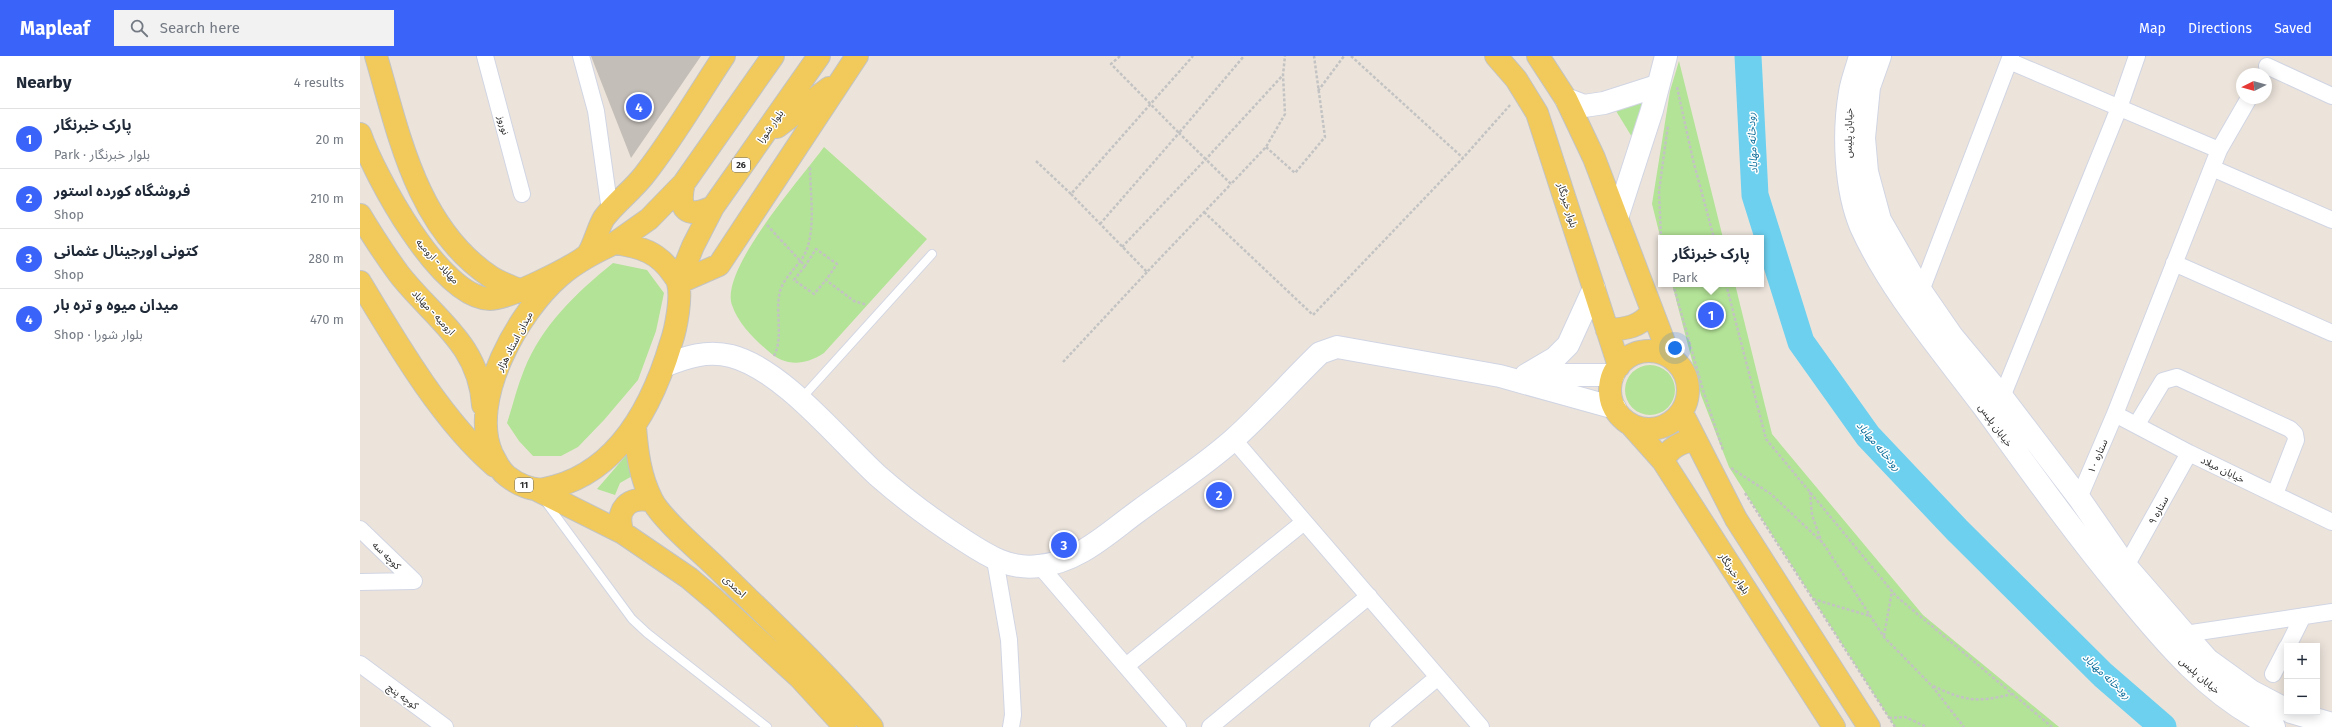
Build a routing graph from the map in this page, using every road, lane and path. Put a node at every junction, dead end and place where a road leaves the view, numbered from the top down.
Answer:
1 (376, 56) edge
2 (485, 56) edge
3 (581, 56) edge
4 (724, 56) edge
5 (773, 56) edge
6 (819, 56) edge
7 (858, 56) edge
8 (1120, 56) edge
9 (1193, 56) edge
10 (1244, 56) edge
11 (1285, 56) edge
12 (1314, 56) edge
13 (1344, 56) edge
14 (1351, 56) edge
15 (1496, 56) edge
16 (1538, 56) edge
17 (1666, 56) edge
18 (1860, 56) edge
19 (1880, 56) edge
20 (2137, 56) edge
21 (2010, 58) edge
22 (2268, 65) edge
23 (1283, 75) junction
24 (842, 79) junction
25 (1670, 86) junction
26 (1318, 91) junction
27 (1524, 91) junction
28 (2332, 96) edge
29 (1566, 99) junction
30 (1150, 104) junction
31 (2246, 104) edge
32 (2119, 108) junction
33 (1668, 122) dead end
34 (1179, 133) junction
35 (360, 134) edge
36 (763, 137) junction
37 (1266, 147) junction
38 (2219, 150) junction
39 (1463, 158) junction
40 (1206, 159) junction
41 (1036, 161) dead end
42 (810, 166) dead end
43 (2212, 168) junction
44 (684, 183) junction
45 (1231, 184) junction
46 (522, 194) dead end
47 (1071, 194) junction
48 (713, 207) junction
49 (610, 211) junction
50 (1204, 212) junction
51 (360, 215) edge
52 (1617, 218) junction
53 (2332, 220) edge
54 (766, 223) dead end
55 (1871, 223) junction
56 (1100, 224) junction
57 (1661, 235) edge
58 (1713, 235) edge
59 (615, 243) junction
60 (1122, 247) junction
61 (932, 254) dead end
62 (588, 255) junction
63 (800, 261) junction
64 (2174, 263) junction
65 (804, 266) junction
66 (1146, 272) junction
67 (826, 280) junction
68 (360, 282) edge
69 (678, 282) junction
70 (1675, 287) edge
71 (1727, 287) edge
72 (1594, 288) junction
73 (521, 291) junction
74 (1921, 291) junction
75 (867, 305) dead end
76 (1652, 312) junction
77 (1607, 330) junction
78 (2332, 333) edge
79 (1669, 355) junction
80 (773, 356) dead end
81 (1063, 362) dead end
82 (664, 366) junction
83 (1616, 370) junction
84 (1526, 375) junction
85 (1500, 376) junction
86 (2002, 397) junction
87 (800, 400) junction
88 (1615, 408) junction
89 (1682, 413) junction
90 (2115, 414) junction
91 (485, 420) junction
92 (1630, 424) junction
93 (2137, 424) junction
94 (635, 426) junction
95 (1695, 439) junction
96 (1234, 440) junction
97 (1724, 453) dead end
98 (2189, 453) junction
99 (1664, 461) junction
100 (500, 470) junction
101 (1733, 474) dead end
102 (1741, 487) dead end
103 (537, 490) junction
104 (1809, 490) junction
105 (2275, 494) junction
106 (2079, 498) junction
107 (652, 501) junction
108 (1304, 522) junction
109 (2332, 522) edge
110 (360, 529) edge
111 (623, 533) junction
112 (1823, 543) junction
113 (995, 560) junction
114 (1040, 566) junction
115 (2126, 566) junction
116 (360, 582) edge
117 (1892, 591) junction
118 (1369, 596) junction
119 (1812, 599) junction
120 (2332, 612) edge
121 (1870, 616) junction
122 (2304, 616) junction
123 (2186, 634) junction
124 (1884, 637) junction
125 (2289, 643) edge
126 (2284, 653) edge
127 (360, 664) edge
128 (1126, 666) junction
129 (2273, 674) dead end
130 (1438, 677) junction
131 (1932, 686) junction
132 (2013, 694) junction
133 (2284, 708) edge
134 (2301, 715) edge
135 (1889, 718) junction
136 (2332, 724) edge
137 (445, 727) edge
138 (767, 727) edge
139 (845, 727) edge
140 (872, 727) edge
141 (1011, 727) edge
142 (1178, 727) edge
143 (1210, 727) edge
144 (1378, 727) edge
145 (1481, 727) edge
146 (1834, 727) edge
147 (1869, 727) edge
148 (1895, 727) edge
149 (1927, 727) edge
150 (1964, 727) edge
151 (2052, 727) edge
152 (2274, 727) edge

1 - 73 main road
2 - 46 street, نوروز
3 - 49 street
4 - 49 main road
5 - 44 main road
6 - 36 main road, بلوار شورا / 26
7 - 24 main road
8 - 30 path
9 - 30 path
10 - 34 path
11 - 23 path
12 - 26 path
13 - 26 path
14 - 39 path
15 - 27 main road, بلوار خبرنگار
16 - 29 main road
17 - 25 street
18 - 55 street, خیابان پلیس
19 - 55 street, خیابان پلیس
20 - 32 street
21 - 32 street
21 - 74 street
22 - 28 street
23 - 37 path
23 - 40 path
24 - 36 main road
24 - 69 main road
25 - 29 street
25 - 52 street
25 - 58 path
26 - 37 path
27 - 39 path
27 - 72 main road, بلوار خبرنگار
29 - 52 main road
30 - 34 path
30 - 47 path
31 - 38 street, ستاره ۱۰
32 - 38 street
32 - 86 street
33 - 57 path
34 - 40 path
34 - 56 path
35 - 73 main road, مهاباد - ارومیه / 11
36 - 48 main road, بلوار شورا / 26
37 - 45 path
38 - 43 street, ستاره ۱۰
39 - 50 path
40 - 45 path
40 - 60 path
41 - 47 path
42 - 63 path
43 - 53 street
43 - 64 street, ستاره ۱۰
44 - 48 main road
44 - 59 main road
45 - 50 path
47 - 56 path
48 - 69 main road, بلوار شورا / 26
49 - 62 main road
50 - 66 path
51 - 91 main road, ارومیه - مهاباد / 11
52 - 76 main road
54 - 63 path
55 - 74 street, خیابان پلیس
55 - 152 street, خیابان پلیس
56 - 60 path
59 - 62 main road, میدان استاد هژار / 11
59 - 69 main road
60 - 66 path
61 - 87 lane
62 - 73 main road, مهاباد - ارومیه / 11
62 - 91 main road, میدان استاد هژار / 11
63 - 65 path
63 - 80 path
64 - 78 street
64 - 90 street, ستاره ۱۰
65 - 67 path
65 - 67 path
66 - 81 path
67 - 75 path
68 - 100 main road
69 - 82 main road, 11
70 - 97 path
71 - 104 path
72 - 77 main road, بلوار خبرنگار
72 - 84 street
74 - 86 street, خیابان پلیس
76 - 77 main road
76 - 79 main road
77 - 83 main road, بلوار خبرنگار
79 - 83 main road
79 - 89 main road
82 - 87 street
82 - 94 main road, 11
83 - 84 street
83 - 88 main road
84 - 85 street
85 - 88 street
85 - 96 street
86 - 106 street, خیابان پلیس
87 - 113 street
88 - 92 main road
89 - 92 main road
89 - 95 main road
90 - 93 street, خیابان میلاد
90 - 106 street, ستاره ۱۰
91 - 100 main road, میدان استاد هژار / 11
92 - 99 main road, بلوار خبرنگار
93 - 98 street, خیابان میلاد
93 - 105 street
94 - 103 main road, 11
94 - 107 main road, احمدی
95 - 99 main road
95 - 147 main road
96 - 108 street
96 - 114 street
98 - 105 street, خیابان میلاد
98 - 115 street, ستاره ۹
99 - 146 main road, بلوار خبرنگار
100 - 103 main road, میدان استاد هژار / 11
101 - 112 path
102 - 119 path
103 - 111 main road, 11
103 - 138 lane
104 - 112 path
104 - 117 path
105 - 109 street, خیابان میلاد
106 - 115 street, خیابان پلیس
107 - 111 main road
107 - 140 main road, احمدی
108 - 118 street
108 - 128 street
110 - 116 street, کوچه سه
111 - 139 main road, 11
112 - 121 path
113 - 114 street
113 - 141 street
114 - 128 street
115 - 123 street, خیابان پلیس
117 - 124 path
117 - 132 path
118 - 130 street
118 - 143 street
119 - 121 path
119 - 135 path
120 - 122 street
121 - 124 path
122 - 123 street
122 - 125 street
123 - 133 street, خیابان پلیس
124 - 131 path
126 - 129 street
127 - 137 street, کوچه پنچ
128 - 142 street
130 - 144 street
130 - 145 street
131 - 132 path
131 - 150 path
132 - 151 path
134 - 136 street
135 - 148 path
135 - 149 path

